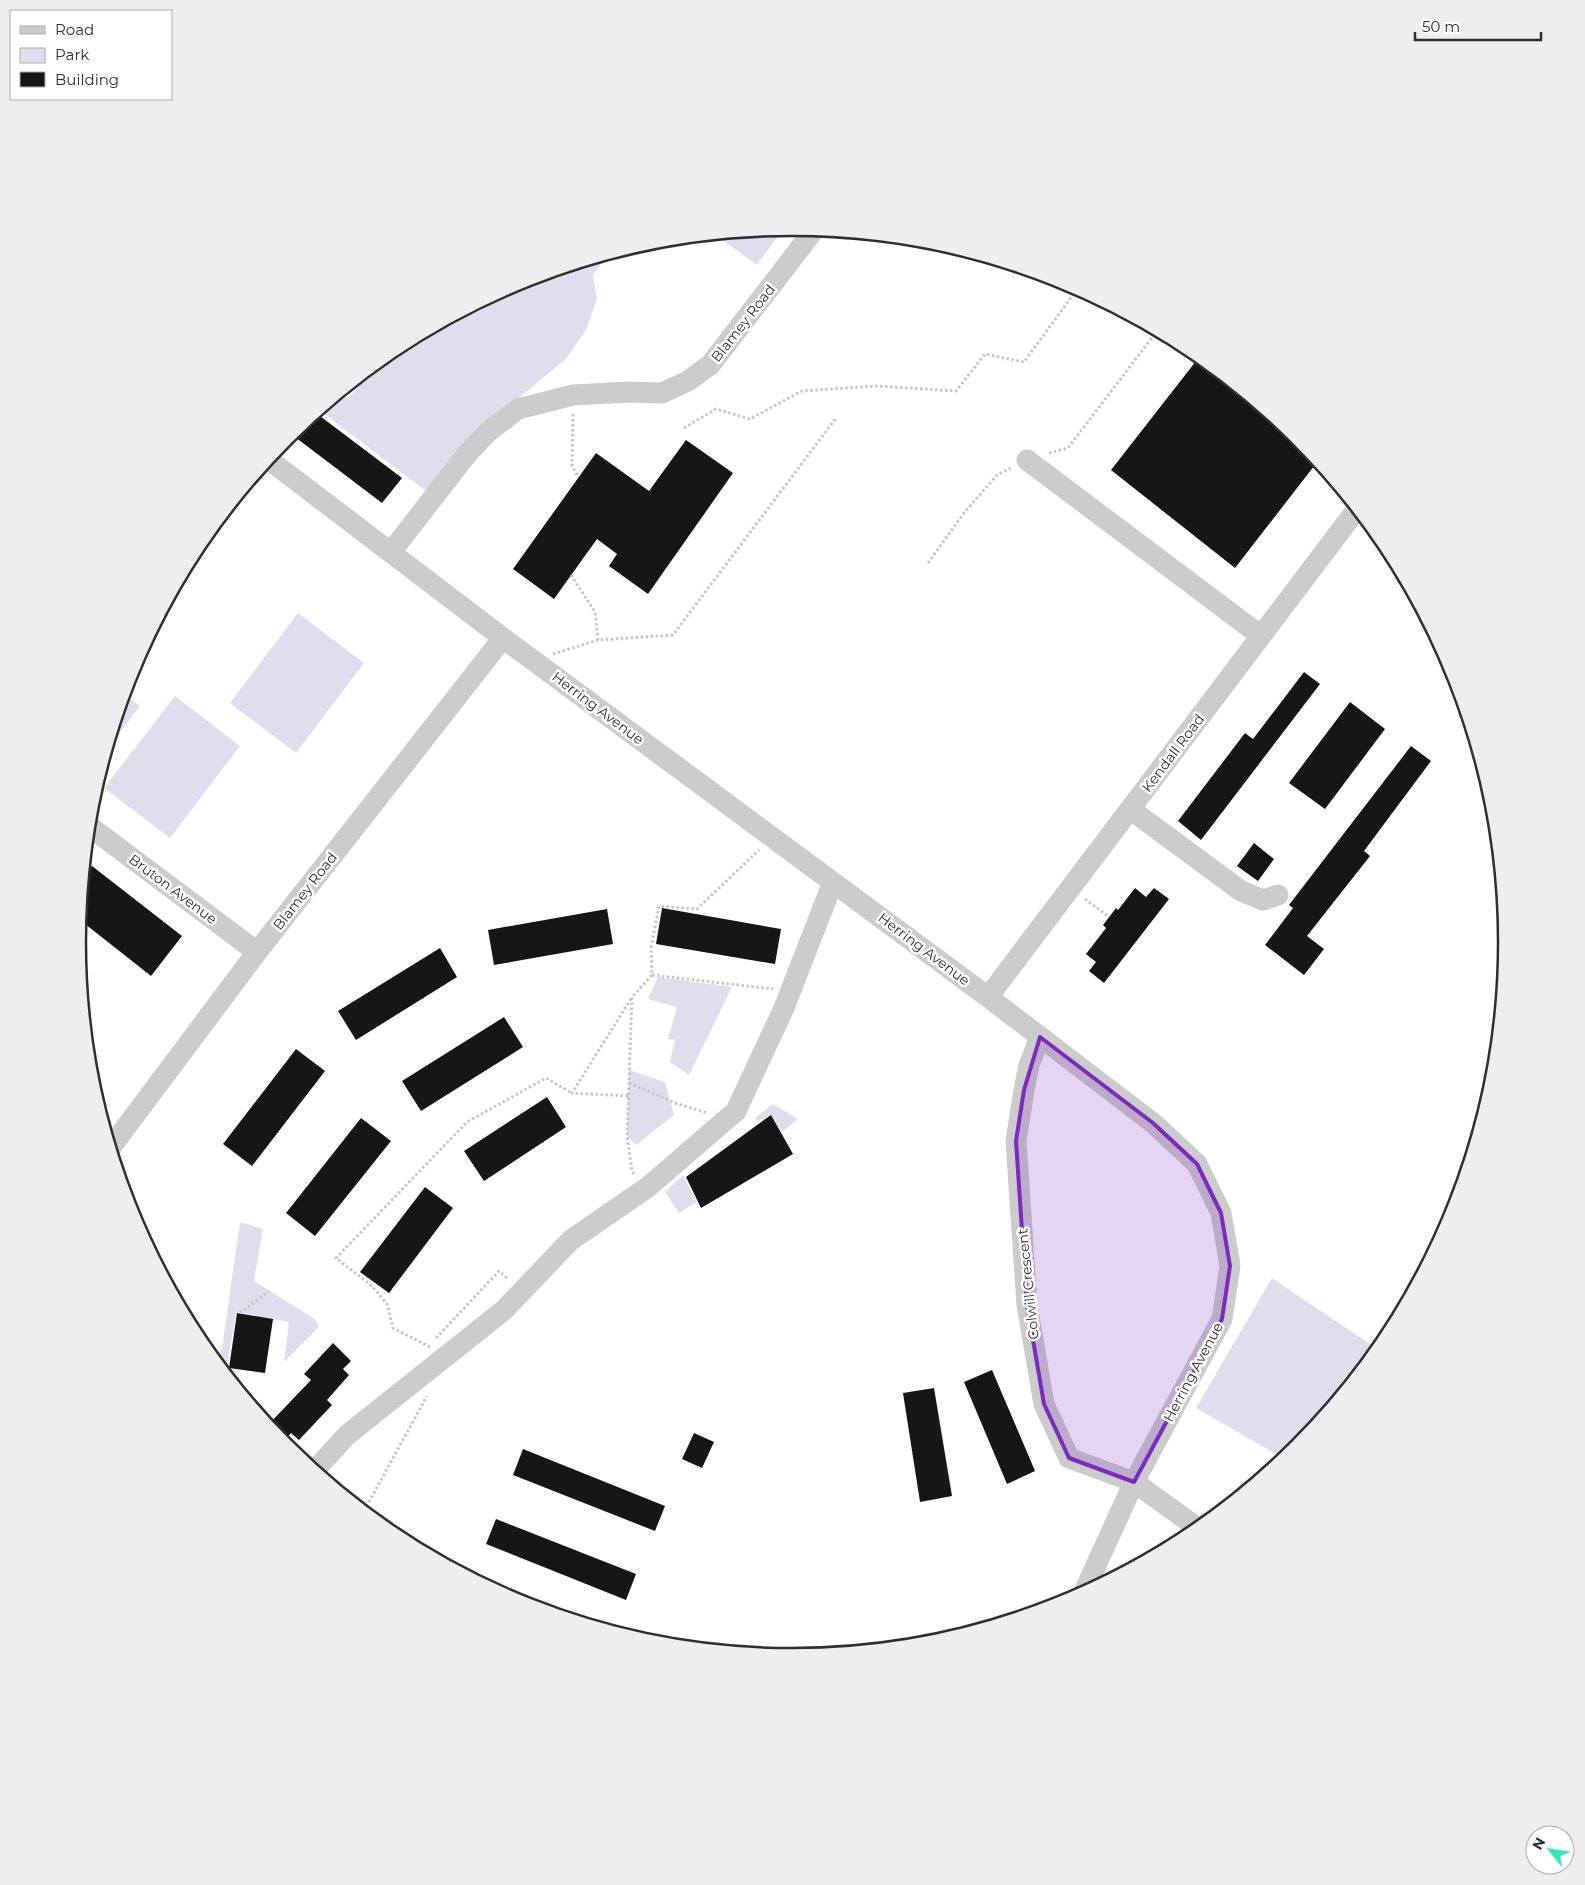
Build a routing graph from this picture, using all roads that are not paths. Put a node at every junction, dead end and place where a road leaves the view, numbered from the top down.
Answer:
1 (809, 237) edge
2 (1027, 460) dead end
3 (274, 464) edge
4 (1353, 514) edge
5 (391, 552) junction
6 (1261, 636) junction
7 (504, 638) junction
8 (1130, 809) junction
9 (95, 831) edge
10 (833, 882) junction
11 (1278, 895) dead end
12 (257, 952) junction
13 (988, 997) junction
14 (1040, 1037) junction
15 (115, 1141) edge
16 (319, 1466) edge
17 (1134, 1482) junction
18 (1193, 1524) edge
19 (1088, 1584) edge

1 - 5 street, Blamey Road
2 - 6 street
3 - 5 street, Herring Avenue
4 - 6 street, Kendall Road
5 - 7 street, Herring Avenue
6 - 8 street, Kendall Road
7 - 10 street, Herring Avenue
7 - 12 street, Blamey Road
8 - 11 street
8 - 13 street, Kendall Road
9 - 12 street, Bruton Avenue
10 - 13 street, Herring Avenue
10 - 16 street
12 - 15 street, Blamey Road
13 - 14 street, Herring Avenue
14 - 17 street, Colwill Crescent
14 - 17 street, Herring Avenue
17 - 18 street, Colwill Crescent
17 - 19 street, Herring Avenue

